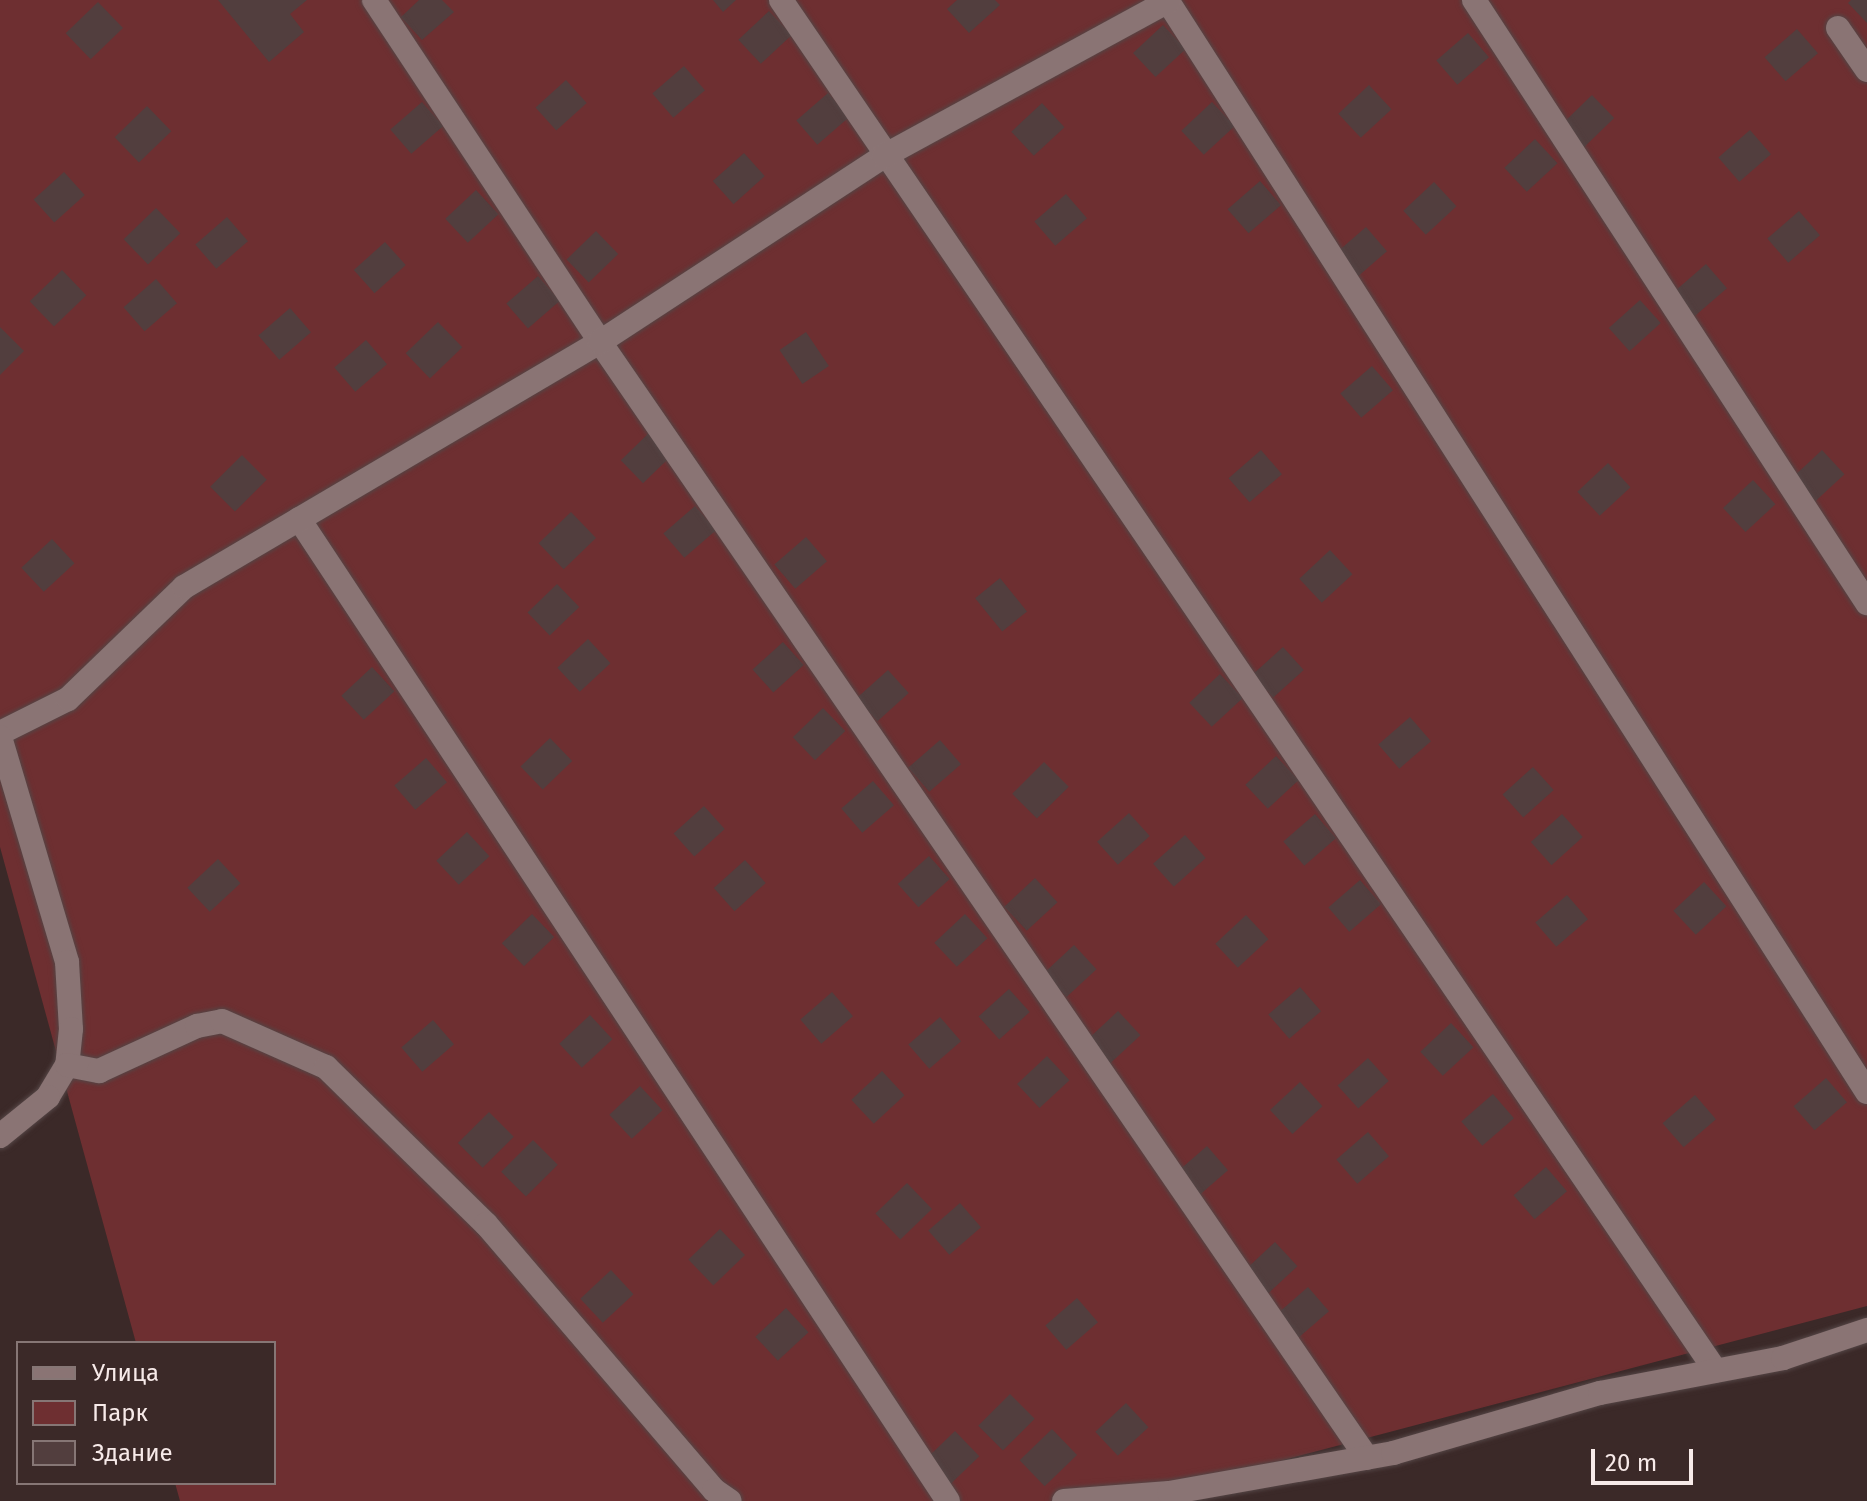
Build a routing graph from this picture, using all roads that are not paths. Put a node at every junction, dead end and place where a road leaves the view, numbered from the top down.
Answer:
1 (374, 0) edge
2 (781, 0) edge
3 (1474, 0) edge
4 (1167, 1) edge
5 (1838, 28) dead end
6 (1867, 70) edge
7 (884, 156) junction
8 (600, 342) junction
9 (299, 519) junction
10 (1867, 603) edge
11 (0, 735) edge
12 (67, 1065) junction
13 (1867, 1092) edge
14 (0, 1136) edge
15 (1867, 1330) edge
16 (1716, 1371) junction
17 (1367, 1458) junction
18 (730, 1501) edge
19 (948, 1501) edge
20 (1064, 1501) edge

1 - 8 street
2 - 7 street
3 - 10 street
4 - 7 street
4 - 13 street
5 - 6 street
7 - 8 street
7 - 16 street
8 - 9 street
8 - 17 street
9 - 11 street
9 - 19 street
11 - 12 street
12 - 14 street
12 - 18 street
15 - 16 street
16 - 17 street
17 - 20 street

